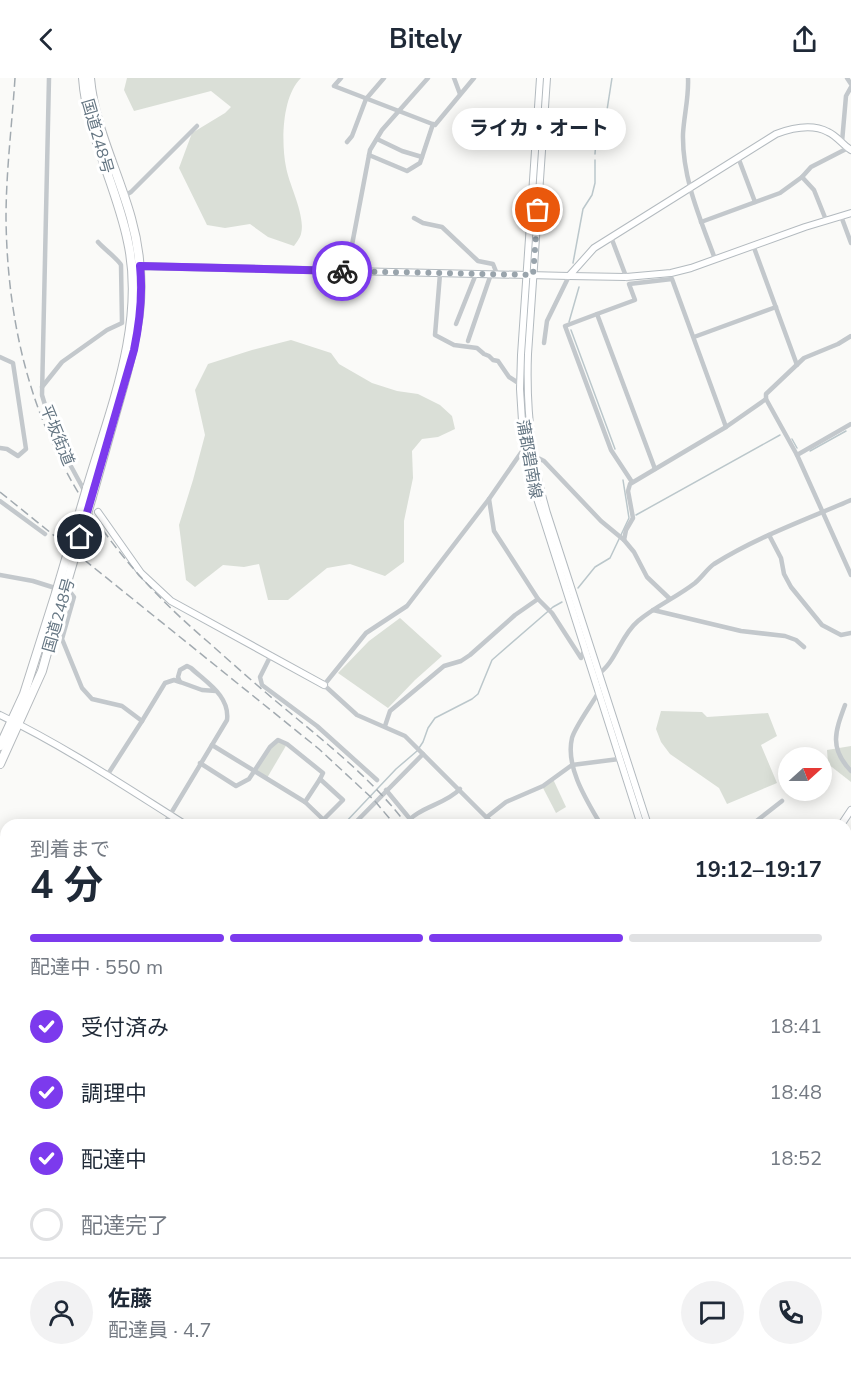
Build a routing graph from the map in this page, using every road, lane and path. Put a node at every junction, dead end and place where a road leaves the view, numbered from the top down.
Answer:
1 (49, 78) edge
2 (83, 78) edge
3 (90, 78) edge
4 (341, 78) edge
5 (384, 78) edge
6 (428, 78) edge
7 (454, 78) edge
8 (474, 78) edge
9 (540, 78) edge
10 (547, 78) edge
11 (688, 78) edge
12 (847, 78) edge
13 (851, 86) edge
14 (460, 94) junction
15 (366, 99) junction
16 (398, 111) junction
17 (433, 124) junction
18 (197, 126) dead end
19 (377, 139) junction
20 (347, 142) dead end
21 (842, 142) junction
22 (849, 149) edge
23 (369, 155) junction
24 (422, 157) junction
25 (738, 157) junction
26 (802, 177) junction
27 (688, 187) junction
28 (123, 196) junction
29 (755, 202) junction
30 (851, 213) edge
31 (841, 216) junction
32 (414, 218) dead end
33 (826, 220) junction
34 (701, 222) junction
35 (611, 237) junction
36 (98, 242) dead end
37 (851, 243) edge
38 (753, 245) junction
39 (715, 259) junction
40 (136, 266) junction
41 (341, 271) junction
42 (440, 274) junction
43 (476, 274) junction
44 (494, 274) junction
45 (530, 275) junction
46 (569, 276) junction
47 (627, 280) junction
48 (776, 307) junction
49 (597, 314) junction
50 (456, 324) dead end
51 (851, 336) edge
52 (693, 337) junction
53 (468, 341) dead end
54 (544, 343) dead end
55 (0, 357) edge
56 (797, 364) junction
57 (520, 384) junction
58 (42, 387) junction
59 (766, 399) junction
60 (726, 426) junction
61 (850, 427) edge
62 (525, 447) junction
63 (0, 448) edge
64 (533, 455) junction
65 (797, 455) junction
66 (655, 469) junction
67 (632, 482) junction
68 (489, 499) junction
69 (851, 500) edge
70 (0, 501) edge
71 (98, 512) joint
72 (824, 512) junction
73 (45, 534) dead end
74 (769, 535) junction
75 (621, 538) junction
76 (851, 574) edge
77 (0, 575) edge
78 (60, 594) junction
79 (538, 598) junction
80 (669, 598) junction
81 (653, 610) junction
82 (851, 633) edge
83 (804, 647) dead end
84 (584, 651) junction
85 (270, 655) junction
86 (596, 675) junction
87 (180, 682) junction
88 (324, 685) junction
89 (216, 691) junction
90 (598, 693) junction
91 (845, 705) dead end
92 (0, 715) edge
93 (15, 721) junction
94 (142, 721) junction
95 (385, 726) junction
96 (212, 745) junction
97 (0, 746) edge
98 (420, 751) junction
99 (619, 759) junction
100 (200, 763) junction
101 (0, 764) edge
102 (572, 765) junction
103 (254, 770) junction
104 (851, 771) edge
105 (108, 774) junction
106 (320, 779) junction
107 (377, 780) dead end
108 (460, 789) junction
109 (386, 790) junction
110 (782, 801) dead end
111 (305, 802) junction
112 (171, 815) junction
113 (487, 817) joint
114 (410, 818) joint
115 (168, 819) edge
116 (177, 819) edge
117 (324, 819) joint
118 (359, 819) edge
119 (598, 819) edge
120 (639, 819) edge
121 (646, 819) edge
122 (759, 819) edge

1 - 58 street, 平坂街道
2 - 40 highway, 国道248号
3 - 28 highway, 国道248号
4 - 15 street
5 - 15 street
6 - 16 street
7 - 14 street
8 - 14 street
9 - 45 street, 蒲郡碧南線
10 - 45 street, 蒲郡碧南線
11 - 27 street
12 - 13 street
13 - 21 street
14 - 17 street
15 - 16 street
15 - 20 street
16 - 17 street
16 - 19 street
17 - 24 street
18 - 28 street
19 - 23 street
19 - 24 street
21 - 22 street
21 - 25 street
22 - 26 street
23 - 24 street
23 - 41 street
25 - 27 street
25 - 29 street
26 - 29 street
26 - 33 street
27 - 34 street
27 - 35 street
28 - 40 highway, 国道248号
29 - 34 street
30 - 31 street
31 - 33 street
31 - 37 street
32 - 44 street
33 - 38 street
34 - 39 street
35 - 46 street
35 - 47 street
36 - 58 street
38 - 39 street
38 - 48 street
39 - 47 street
40 - 41 street
40 - 78 highway, 国道248号, bridge
40 - 78 highway, 国道248号, bridge
41 - 42 street
42 - 43 street
42 - 57 street
43 - 44 street
43 - 50 street
44 - 45 street
44 - 53 street
45 - 46 street
45 - 57 street, 蒲郡碧南線
45 - 64 street, 蒲郡碧南線
46 - 47 street
46 - 54 street
47 - 49 street
47 - 52 street
48 - 52 street
48 - 56 street
49 - 66 street
49 - 67 street
51 - 56 street
52 - 60 street
55 - 63 street
56 - 59 street
57 - 62 street, 蒲郡碧南線
58 - 71 street, 平坂街道
59 - 60 street
59 - 65 street
60 - 66 street
61 - 65 street
62 - 68 street
62 - 84 street, 蒲郡碧南線
64 - 75 street
64 - 86 street, 蒲郡碧南線
65 - 72 street
66 - 67 street
67 - 75 street
68 - 79 street
68 - 88 street
69 - 72 street
70 - 73 street
71 - 85 street, 平坂街道
72 - 74 street
72 - 76 street
74 - 80 street
74 - 82 street
75 - 80 street
77 - 94 street
78 - 93 highway, 国道248号
79 - 84 street
79 - 95 street
80 - 81 street
81 - 83 street
81 - 86 street
84 - 86 street, 蒲郡碧南線
85 - 88 street, 平坂街道
85 - 107 street
86 - 90 street, 蒲郡碧南線
86 - 121 street, 蒲郡碧南線
87 - 89 street
87 - 89 street
87 - 94 street
88 - 95 street, 平坂街道
89 - 96 street
90 - 99 street, 蒲郡碧南線
90 - 102 street
91 - 104 street
92 - 93 street
93 - 97 highway, 国道248号
93 - 101 highway, 国道248号
93 - 105 street
94 - 105 street
95 - 98 street, 平坂街道
96 - 100 street
96 - 103 street
98 - 108 street, 平坂街道
98 - 109 street
99 - 102 street
99 - 120 street, 蒲郡碧南線
100 - 103 street
100 - 112 street
102 - 113 street
102 - 119 street
103 - 106 street
103 - 111 street
105 - 112 street
106 - 111 street
106 - 117 street
108 - 113 street, 平坂街道
108 - 114 street
109 - 114 street
109 - 118 street
110 - 122 street
111 - 117 street
112 - 115 street
112 - 116 street

